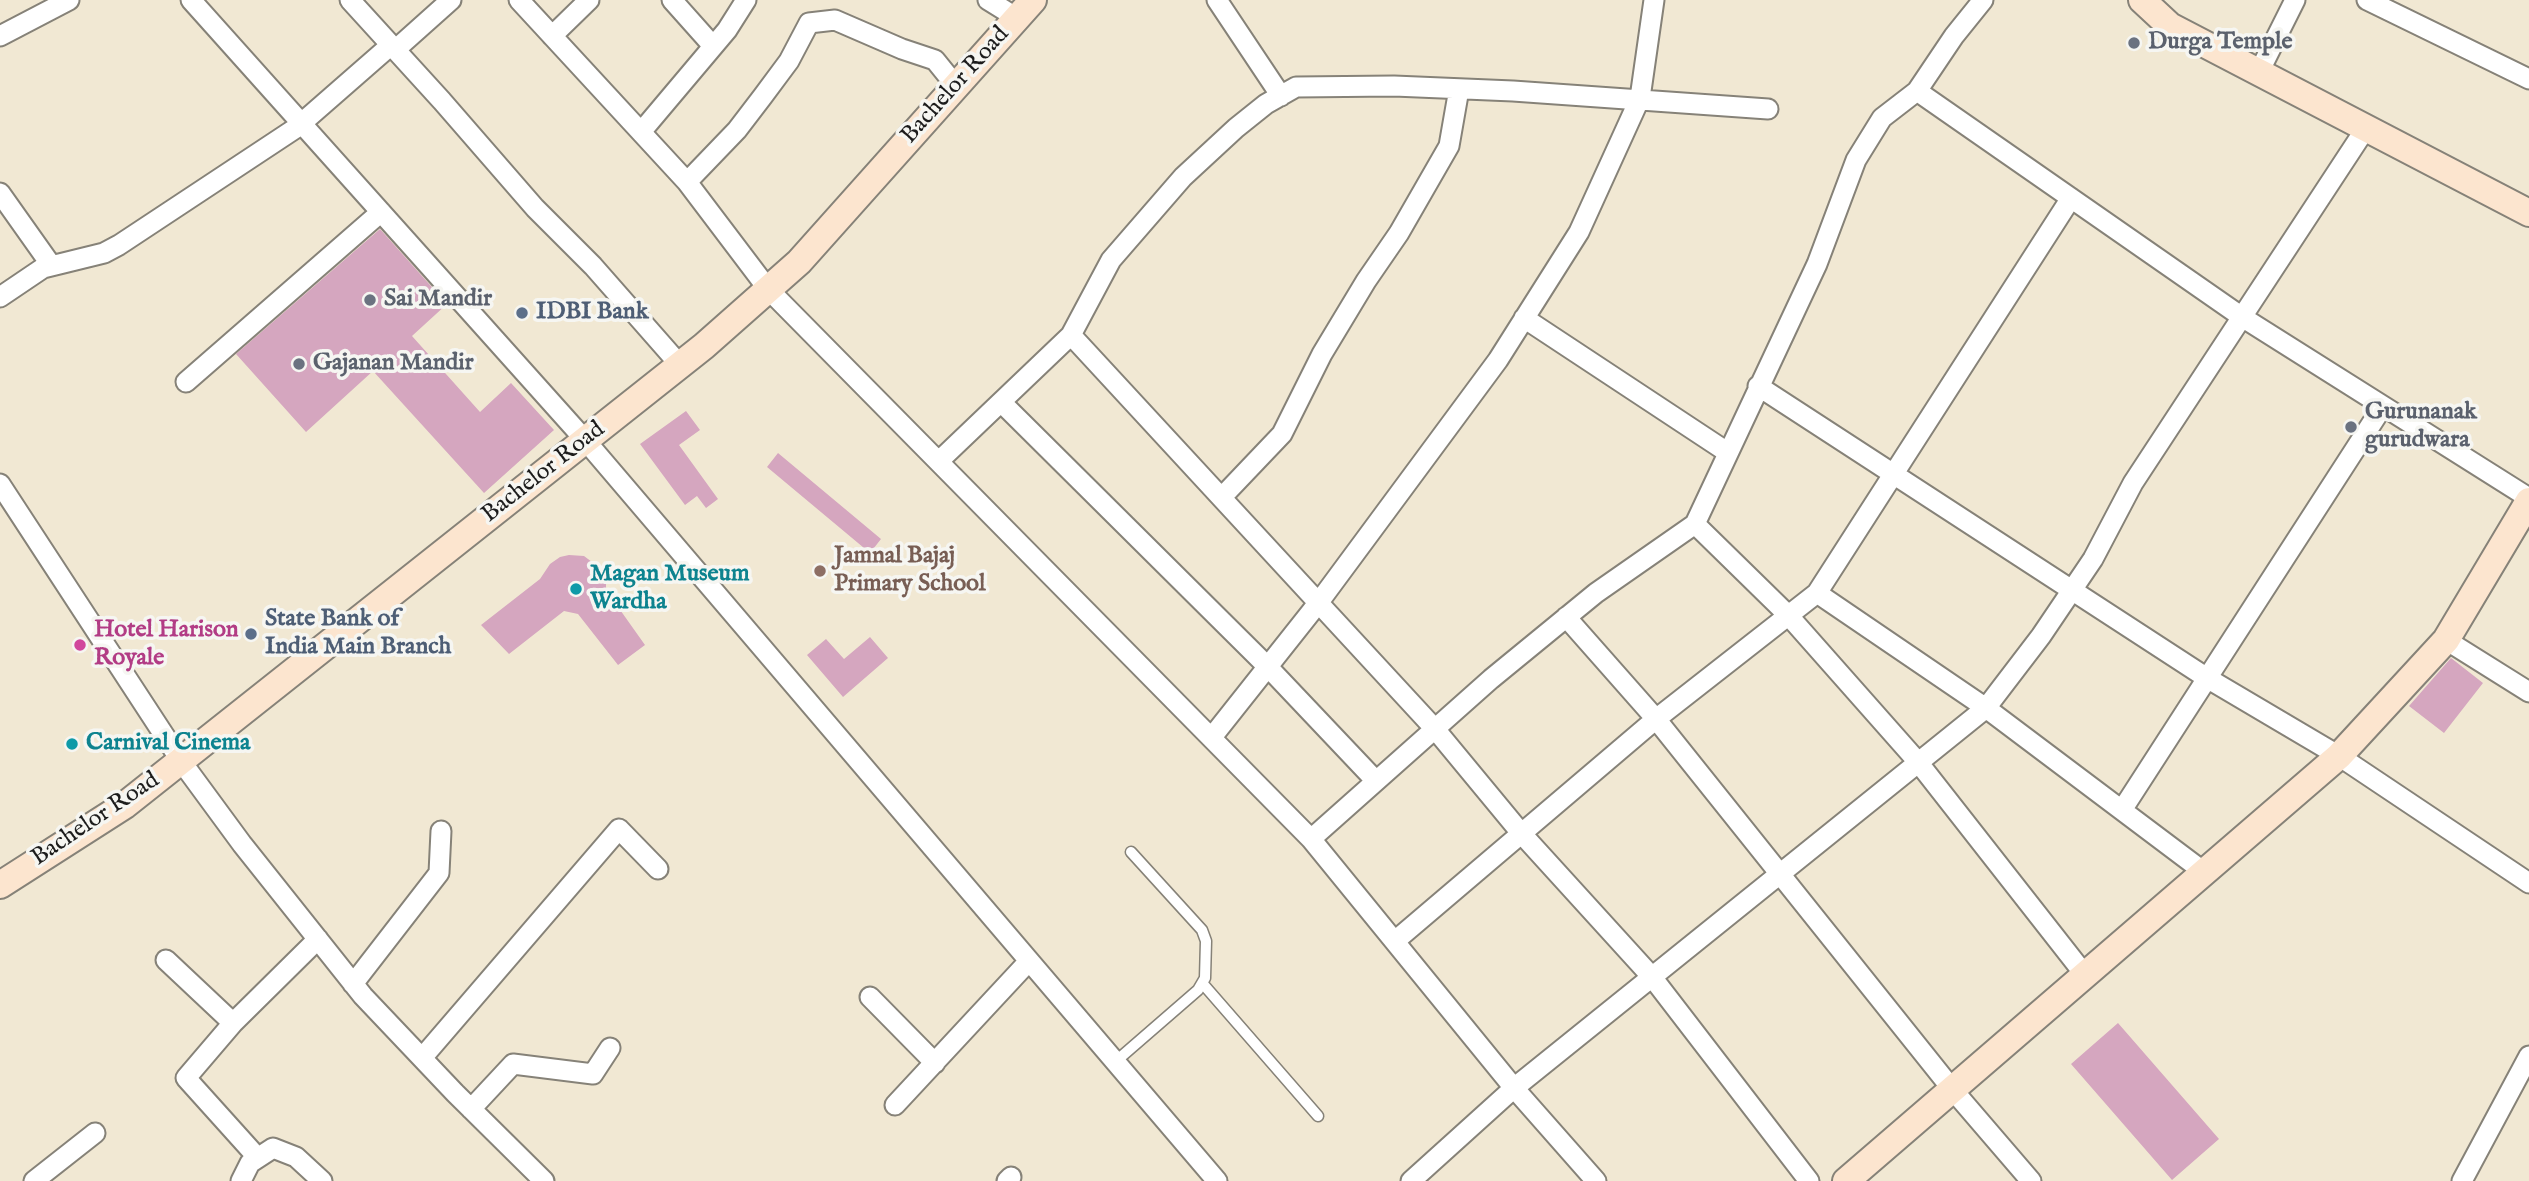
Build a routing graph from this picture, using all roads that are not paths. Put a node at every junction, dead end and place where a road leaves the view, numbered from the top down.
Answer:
1 (68, 0) edge
2 (191, 0) edge
3 (350, 0) edge
4 (451, 0) edge
5 (519, 0) edge
6 (589, 0) edge
7 (672, 0) edge
8 (746, 0) edge
9 (988, 0) edge
10 (1217, 0) edge
11 (1654, 0) edge
12 (1983, 0) edge
13 (2295, 0) edge
14 (2367, 0) edge
15 (2147, 2) edge
16 (1025, 9) edge
17 (0, 36) edge
18 (552, 36) junction
19 (713, 46) junction
20 (393, 47) junction
21 (2259, 72) junction
22 (2529, 79) edge
23 (956, 86) junction
24 (1459, 89) junction
25 (1917, 91) junction
26 (1281, 96) junction
27 (1640, 98) junction
28 (1768, 108) dead end
29 (301, 124) junction
30 (2366, 128) junction
31 (641, 132) junction
32 (687, 182) junction
33 (0, 193) edge
34 (2071, 198) junction
35 (381, 212) junction
36 (2529, 213) edge
37 (51, 265) junction
38 (768, 289) junction
39 (0, 297) edge
40 (2242, 317) junction
41 (1524, 318) junction
42 (1071, 335) junction
43 (680, 365) junction
44 (186, 382) dead end
45 (1758, 386) junction
46 (1001, 402) junction
47 (2383, 406) junction
48 (585, 440) junction
49 (1727, 452) junction
50 (939, 461) junction
51 (1893, 473) junction
52 (0, 484) edge
53 (1222, 497) junction
54 (2529, 500) edge
55 (1695, 524) junction
56 (2072, 590) junction
57 (1816, 593) junction
58 (1319, 602) junction
59 (1788, 615) junction
60 (1566, 617) junction
61 (2446, 640) junction
62 (1268, 667) junction
63 (2207, 678) junction
64 (2529, 692) edge
65 (1986, 708) junction
66 (1656, 719) junction
67 (1435, 729) junction
68 (1212, 737) junction
69 (2339, 756) junction
70 (181, 761) junction
71 (1918, 762) junction
72 (1376, 781) junction
73 (2122, 810) junction
74 (442, 831) dead end
75 (1521, 833) junction
76 (1311, 839) junction
77 (1130, 852) dead end
78 (658, 869) dead end
79 (2204, 872) junction
80 (1781, 873) junction
81 (1, 882) edge
82 (2529, 883) edge
83 (318, 939) junction
84 (1395, 941) junction
85 (166, 960) dead end
86 (1029, 961) junction
87 (2085, 975) junction
88 (1652, 977) junction
89 (353, 984) junction
90 (1203, 984) junction
91 (870, 997) dead end
92 (233, 1023) junction
93 (610, 1048) dead end
94 (2529, 1056) edge
95 (422, 1058) junction
96 (1115, 1062) junction
97 (935, 1063) junction
98 (1514, 1088) junction
99 (1952, 1089) junction
100 (895, 1105) dead end
101 (471, 1109) junction
102 (1318, 1116) dead end
103 (95, 1133) dead end
104 (258, 1158) junction
105 (1594, 1180) edge
106 (34, 1181) edge
107 (241, 1181) edge
108 (322, 1181) edge
109 (544, 1181) edge
110 (1217, 1181) edge
111 (1411, 1181) edge
112 (1809, 1181) edge
113 (1846, 1181) edge
114 (2031, 1181) edge
115 (2462, 1181) edge

1 - 17 street
2 - 29 street
3 - 20 street
4 - 20 street
5 - 18 street
6 - 18 street
7 - 19 street
8 - 19 street
9 - 16 street
10 - 26 street
11 - 27 street
12 - 25 street
13 - 21 street
14 - 22 street
15 - 21 main road
16 - 23 main road, Bachelor Road
18 - 31 street
19 - 31 street
20 - 29 street
20 - 43 street
21 - 30 main road
23 - 32 street
23 - 38 main road, Bachelor Road
24 - 26 street
24 - 27 street
24 - 53 street
25 - 34 street
25 - 45 street
26 - 42 street
27 - 28 street
27 - 41 street
29 - 35 street
29 - 37 street
30 - 36 main road
30 - 40 street
31 - 32 street
32 - 38 street
33 - 37 street
34 - 40 street
34 - 51 street
35 - 44 street
35 - 48 street
37 - 39 street
38 - 43 main road, Bachelor Road
38 - 50 street
40 - 47 street
40 - 56 street
41 - 49 street
41 - 58 street
42 - 46 street
42 - 53 street
43 - 48 main road, Bachelor Road
45 - 49 street
45 - 51 street
46 - 50 street
46 - 62 street
47 - 54 street
47 - 63 street
48 - 70 main road, Bachelor Road
48 - 86 street
49 - 55 street
50 - 68 street
51 - 56 street
51 - 57 street
52 - 70 street
53 - 58 street
54 - 61 main road
55 - 59 street
55 - 60 street
56 - 63 street
56 - 65 street
57 - 59 street
57 - 65 street
58 - 62 street
58 - 67 street
59 - 66 street
59 - 71 street
60 - 66 street
60 - 67 street
61 - 64 street
61 - 69 main road
62 - 68 street
62 - 72 street
63 - 69 street
63 - 73 street
65 - 71 street
65 - 73 street
66 - 75 street
66 - 80 street
67 - 72 street
67 - 75 street
68 - 76 street
69 - 79 main road
69 - 82 street
70 - 81 main road, Bachelor Road
70 - 83 street
71 - 80 street
71 - 87 street
72 - 76 street
73 - 79 street
74 - 89 street
75 - 84 street
75 - 88 street
76 - 84 street
77 - 90 lane
78 - 95 street
79 - 87 main road
80 - 88 street
80 - 99 street
83 - 89 street
83 - 92 street
84 - 98 street
85 - 92 street
86 - 96 street
86 - 97 street
87 - 99 main road
88 - 98 street
88 - 112 street
89 - 95 street
90 - 96 lane
90 - 102 lane
91 - 97 street
92 - 104 street
93 - 101 street
94 - 115 street
95 - 101 street
96 - 110 street
97 - 100 street
98 - 105 street
98 - 111 street
99 - 113 main road
99 - 114 street
101 - 109 street
103 - 106 street
104 - 107 street
104 - 108 street

